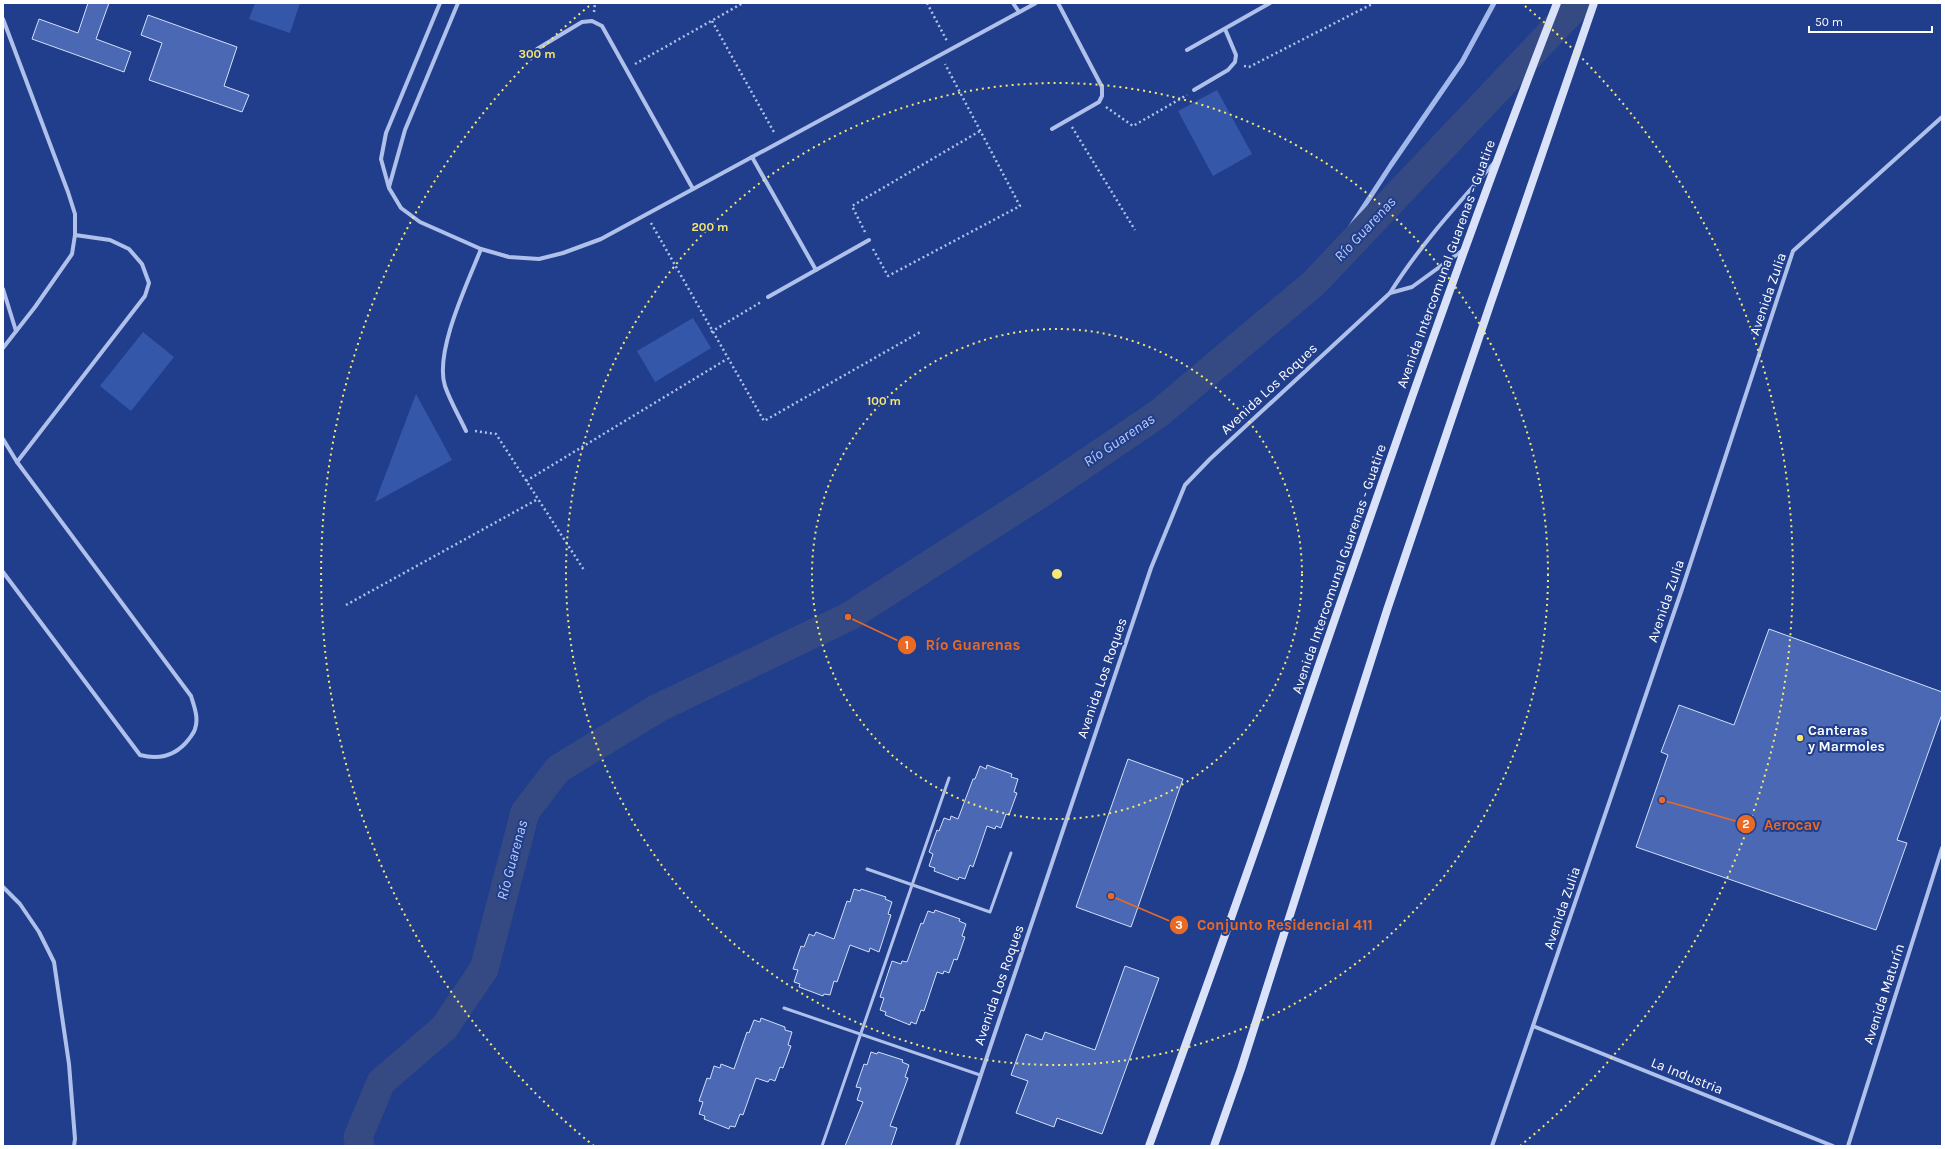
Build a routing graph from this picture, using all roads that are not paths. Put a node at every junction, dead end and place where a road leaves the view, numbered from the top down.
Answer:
1 (440, 3) edge
2 (458, 3) edge
3 (1013, 3) edge
4 (1036, 3) edge
5 (1058, 3) edge
6 (1270, 3) edge
7 (1557, 3) edge
8 (1594, 3) edge
9 (1019, 12) junction
10 (3, 19) edge
11 (1225, 29) junction
12 (537, 49) dead end
13 (1187, 50) dead end
14 (1194, 90) road end
15 (1942, 118) edge
16 (1052, 129) dead end
17 (752, 157) junction
18 (1498, 159) junction
19 (389, 188) junction
20 (693, 189) junction
21 (75, 235) junction
22 (869, 240) road end
23 (1466, 248) junction
24 (481, 249) junction
25 (816, 270) junction
26 (3, 289) edge
27 (1390, 293) junction
28 (768, 297) road end
29 (16, 331) junction
30 (3, 348) edge
31 (466, 430) road end
32 (3, 438) edge
33 (17, 462) junction
34 (3, 572) edge
35 (949, 778) dead end
36 (1942, 848) edge
37 (1011, 853) dead end
38 (867, 869) dead end
39 (912, 885) junction
40 (3, 887) edge
41 (784, 1008) dead end
42 (1533, 1026) junction
43 (860, 1035) junction
44 (980, 1075) junction
45 (74, 1146) edge
46 (822, 1146) edge
47 (957, 1146) edge
48 (1149, 1146) edge
49 (1214, 1146) edge
50 (1492, 1146) edge
51 (1833, 1146) edge
52 (1848, 1146) edge

1 - 19 street
2 - 19 street
3 - 9 street
4 - 9 street
5 - 16 street
6 - 11 street
7 - 18 main road, Avenida Intercomunal Guarenas - Guatire
8 - 49 main road
9 - 17 street
10 - 21 street
11 - 13 street
11 - 14 street
12 - 20 street
15 - 42 street, Avenida Zulia
17 - 20 street
17 - 25 street
18 - 23 main road, Avenida Intercomunal Guarenas - Guatire
18 - 27 street, Avenida Los Roques
19 - 24 street
20 - 24 street
21 - 29 street
21 - 33 street
22 - 25 street
23 - 27 street, Avenida Los Roques
23 - 48 main road, Avenida Intercomunal Guarenas - Guatire
24 - 31 street
25 - 28 street
26 - 29 street
27 - 44 street, Avenida Los Roques
29 - 30 street
32 - 33 street
33 - 34 street
35 - 39 lane
36 - 52 street, Avenida Maturín
37 - 39 lane
38 - 39 lane
39 - 43 lane
40 - 45 street
41 - 43 lane
42 - 50 street, Avenida Zulia
42 - 51 street, La Industria
43 - 44 lane
43 - 46 lane
44 - 47 street, Avenida Los Roques

